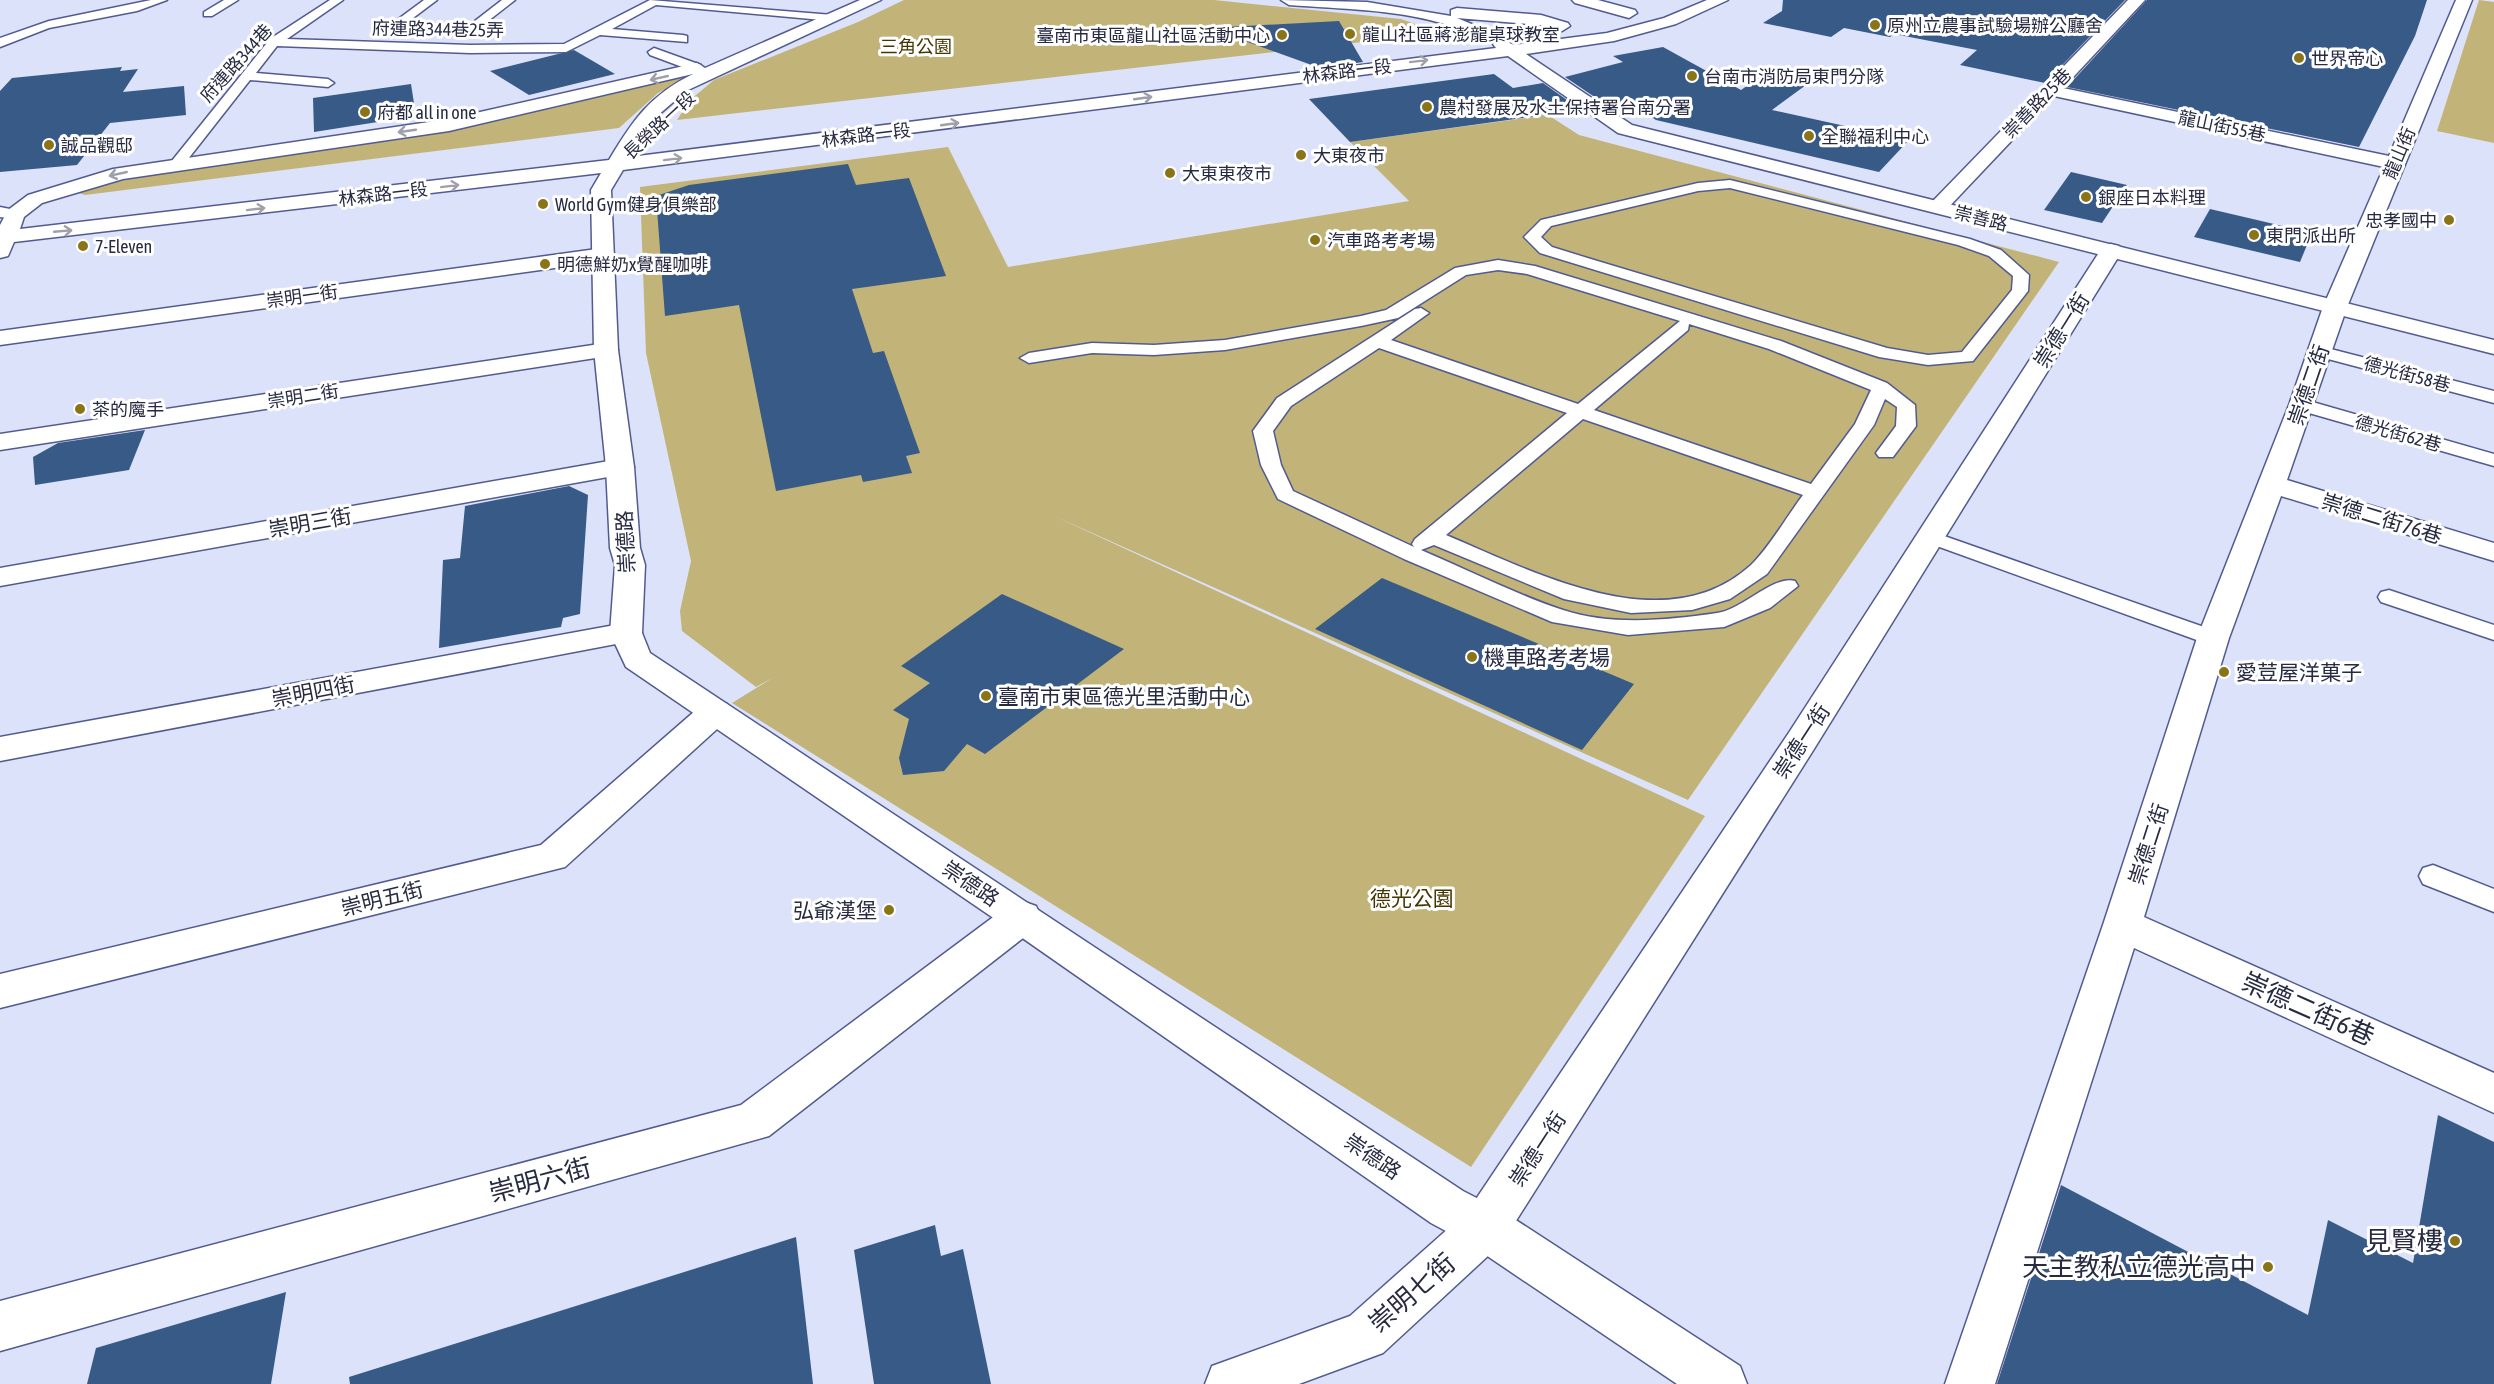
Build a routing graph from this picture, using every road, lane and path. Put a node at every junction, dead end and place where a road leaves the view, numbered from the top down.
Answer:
1 (161, 0) edge
2 (232, 0) edge
3 (337, 0) edge
4 (431, 0) edge
5 (509, 0) edge
6 (873, 0) edge
7 (891, 0) edge
8 (1289, 0) edge
9 (1580, 0) edge
10 (1720, 0) edge
11 (2137, 0) edge
12 (2464, 0) edge
13 (658, 1) edge
14 (1372, 8) junction
15 (208, 14) dead end
16 (833, 18) junction
17 (1598, 20) dead end
18 (397, 25) dead end
19 (475, 26) dead end
20 (598, 31) junction
21 (1492, 38) junction
22 (273, 42) junction
23 (0, 43) edge
24 (756, 50) junction
25 (1510, 50) junction
26 (697, 68) junction
27 (248, 76) junction
28 (328, 83) dead end
29 (2049, 90) junction
30 (627, 152) junction
31 (2394, 164) junction
32 (176, 165) junction
33 (461, 165) dead end
34 (1938, 207) junction
35 (67, 209) dead end
36 (2, 228) edge
37 (2111, 251) junction
38 (604, 255) junction
39 (1588, 263) joint
40 (2336, 307) junction
41 (1682, 326) junction
42 (0, 338) edge
43 (1377, 341) junction
44 (2494, 347) edge
45 (606, 350) junction
46 (2319, 351) junction
47 (1029, 358) dead end
48 (1881, 387) junction
49 (2494, 397) edge
50 (2302, 405) junction
51 (1583, 410) junction
52 (0, 442) edge
53 (1886, 453) dead end
54 (2494, 460) edge
55 (620, 467) junction
56 (2270, 484) junction
57 (1814, 492) junction
58 (1433, 537) junction
59 (1930, 537) junction
60 (2494, 552) edge
61 (1412, 554) junction
62 (0, 577) edge
63 (1787, 586) dead end
64 (2389, 597) dead end
65 (626, 633) junction
66 (2494, 633) edge
67 (2213, 638) junction
68 (715, 712) junction
69 (0, 749) edge
70 (2433, 876) dead end
71 (2494, 901) edge
72 (1022, 917) junction
73 (2122, 925) junction
74 (0, 991) edge
75 (2494, 1094) edge
76 (1485, 1227) junction
77 (0, 1326) edge
78 (1230, 1384) edge
79 (1722, 1384) edge
80 (1970, 1384) edge

1 - 23 lane
2 - 15 lane
3 - 22 lane, 府連路344巷
4 - 18 lane
5 - 19 lane
6 - 16 street, 長榮路一段
7 - 30 street, 長榮路一段
8 - 14 street
9 - 17 street
10 - 25 street, 林森路一段
11 - 29 street, 崇善路25巷
12 - 31 street, 龍山街
13 - 16 lane
13 - 20 lane, 府連路344巷25弄
14 - 21 street, 崇善路
14 - 21 street, 林森路一段
16 - 24 street, 長榮路一段
20 - 22 lane, 府連路344巷25弄
20 - 26 lane
21 - 25 street, 崇善路
21 - 30 street, 林森路一段
22 - 27 lane, 府連路344巷
24 - 26 street
24 - 30 street, 長榮路一段
30 -> 25 street, 林森路一段
25 - 34 street, 崇善路
26 -> 32 street
27 - 28 lane
27 - 32 lane, 府連路344巷
29 - 31 street, 龍山街55巷
29 - 34 street, 崇善路25巷
30 - 33 street, 林森路一段
36 -> 30 street, 林森路一段
30 - 38 street, 崇德路
31 - 40 street, 龍山街
32 -> 36 street
34 - 37 street, 崇善路
35 - 36 street
37 - 40 street, 崇善路
37 - 59 street, 崇德一街
38 - 42 street, 崇明一街
38 - 45 street, 崇德路
39 - 39 lane
40 - 44 street, 崇善路
40 - 46 street, 崇德二街
41 - 43 lane
41 - 48 lane
41 - 51 lane
43 - 51 lane
43 - 61 lane
45 - 52 street, 崇明二街
45 - 55 street, 崇德路
46 - 49 lane, 德光街58巷
46 - 50 street, 崇德二街
47 - 48 lane
48 - 53 lane
48 - 57 lane
50 - 54 lane, 德光街62巷
50 - 56 street, 崇德二街
51 - 57 lane
51 - 58 lane
55 - 62 street, 崇明三街
55 - 65 street, 崇德路
56 - 60 street, 崇德二街76巷
56 - 67 street, 崇德二街
57 - 58 lane
58 - 61 lane
59 - 67 lane
59 - 76 street, 崇德一街
61 - 63 lane
64 - 66 lane
65 - 68 street, 崇德路
65 - 69 street, 崇明四街
67 - 73 street, 崇德二街
68 - 72 street, 崇德路
68 - 74 street, 崇明五街
70 - 71 lane
72 - 76 street, 崇德路
72 - 77 street, 崇明六街
73 - 75 street, 崇德二街6巷
73 - 80 street, 崇德二街
76 - 78 street, 崇明七街
76 - 79 street, 崇德路

